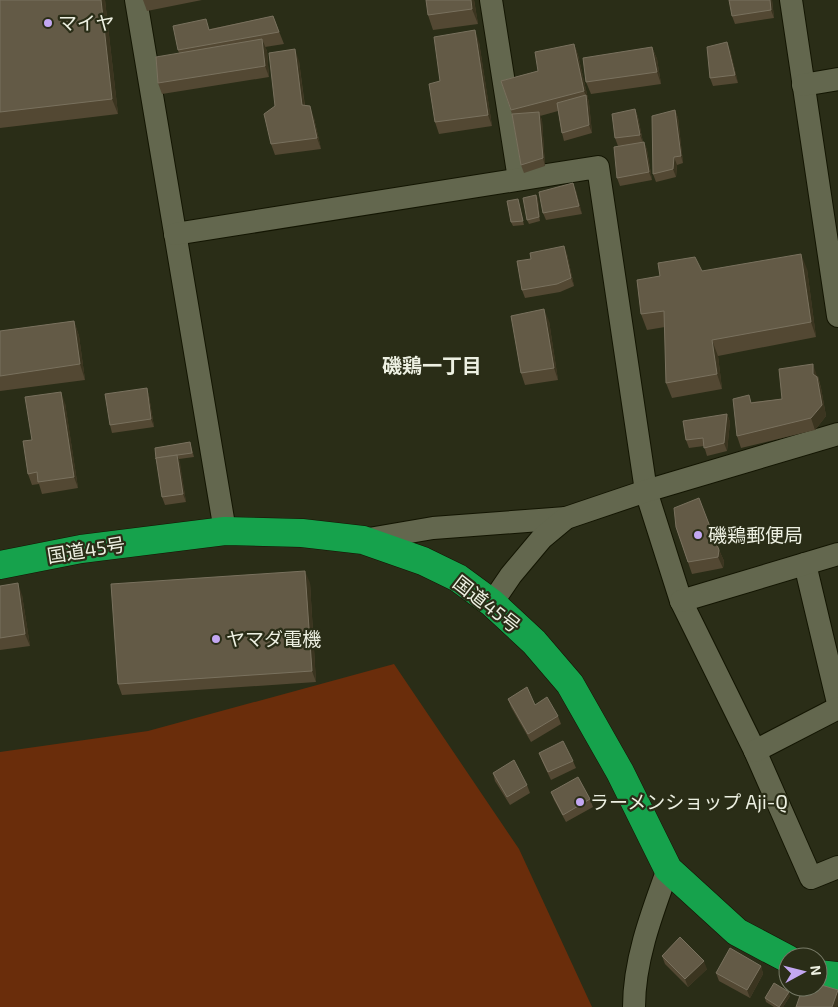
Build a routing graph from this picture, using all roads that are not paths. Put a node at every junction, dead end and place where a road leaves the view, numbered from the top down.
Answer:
1 (136, 0) edge
2 (491, 0) edge
3 (791, 0) edge
4 (838, 79) edge
5 (802, 84) junction
6 (519, 179) junction
7 (175, 234) junction
8 (836, 288) edge
9 (838, 316) edge
10 (838, 434) edge
11 (646, 491) junction
12 (566, 518) junction
13 (226, 531) junction
14 (363, 540) junction
15 (838, 554) edge
16 (805, 564) junction
17 (0, 565) edge
18 (681, 601) junction
19 (492, 603) junction
20 (838, 703) edge
21 (838, 708) edge
22 (755, 752) junction
23 (838, 867) edge
24 (668, 869) junction
25 (778, 954) edge
26 (634, 1007) edge

1 - 7 street
2 - 6 street
3 - 5 street
4 - 5 street
5 - 8 street
6 - 7 street
6 - 11 street
7 - 13 street
8 - 9 street
10 - 11 street
11 - 12 street
11 - 18 street
12 - 14 street
12 - 19 street
13 - 14 highway, 国道45号
13 - 17 highway, 国道45号
14 - 19 highway, 国道45号
15 - 16 street
16 - 18 street
16 - 20 street
18 - 22 street
19 - 24 highway, 国道45号
21 - 22 street
22 - 23 street
24 - 25 highway, 国道45号
24 - 26 street

